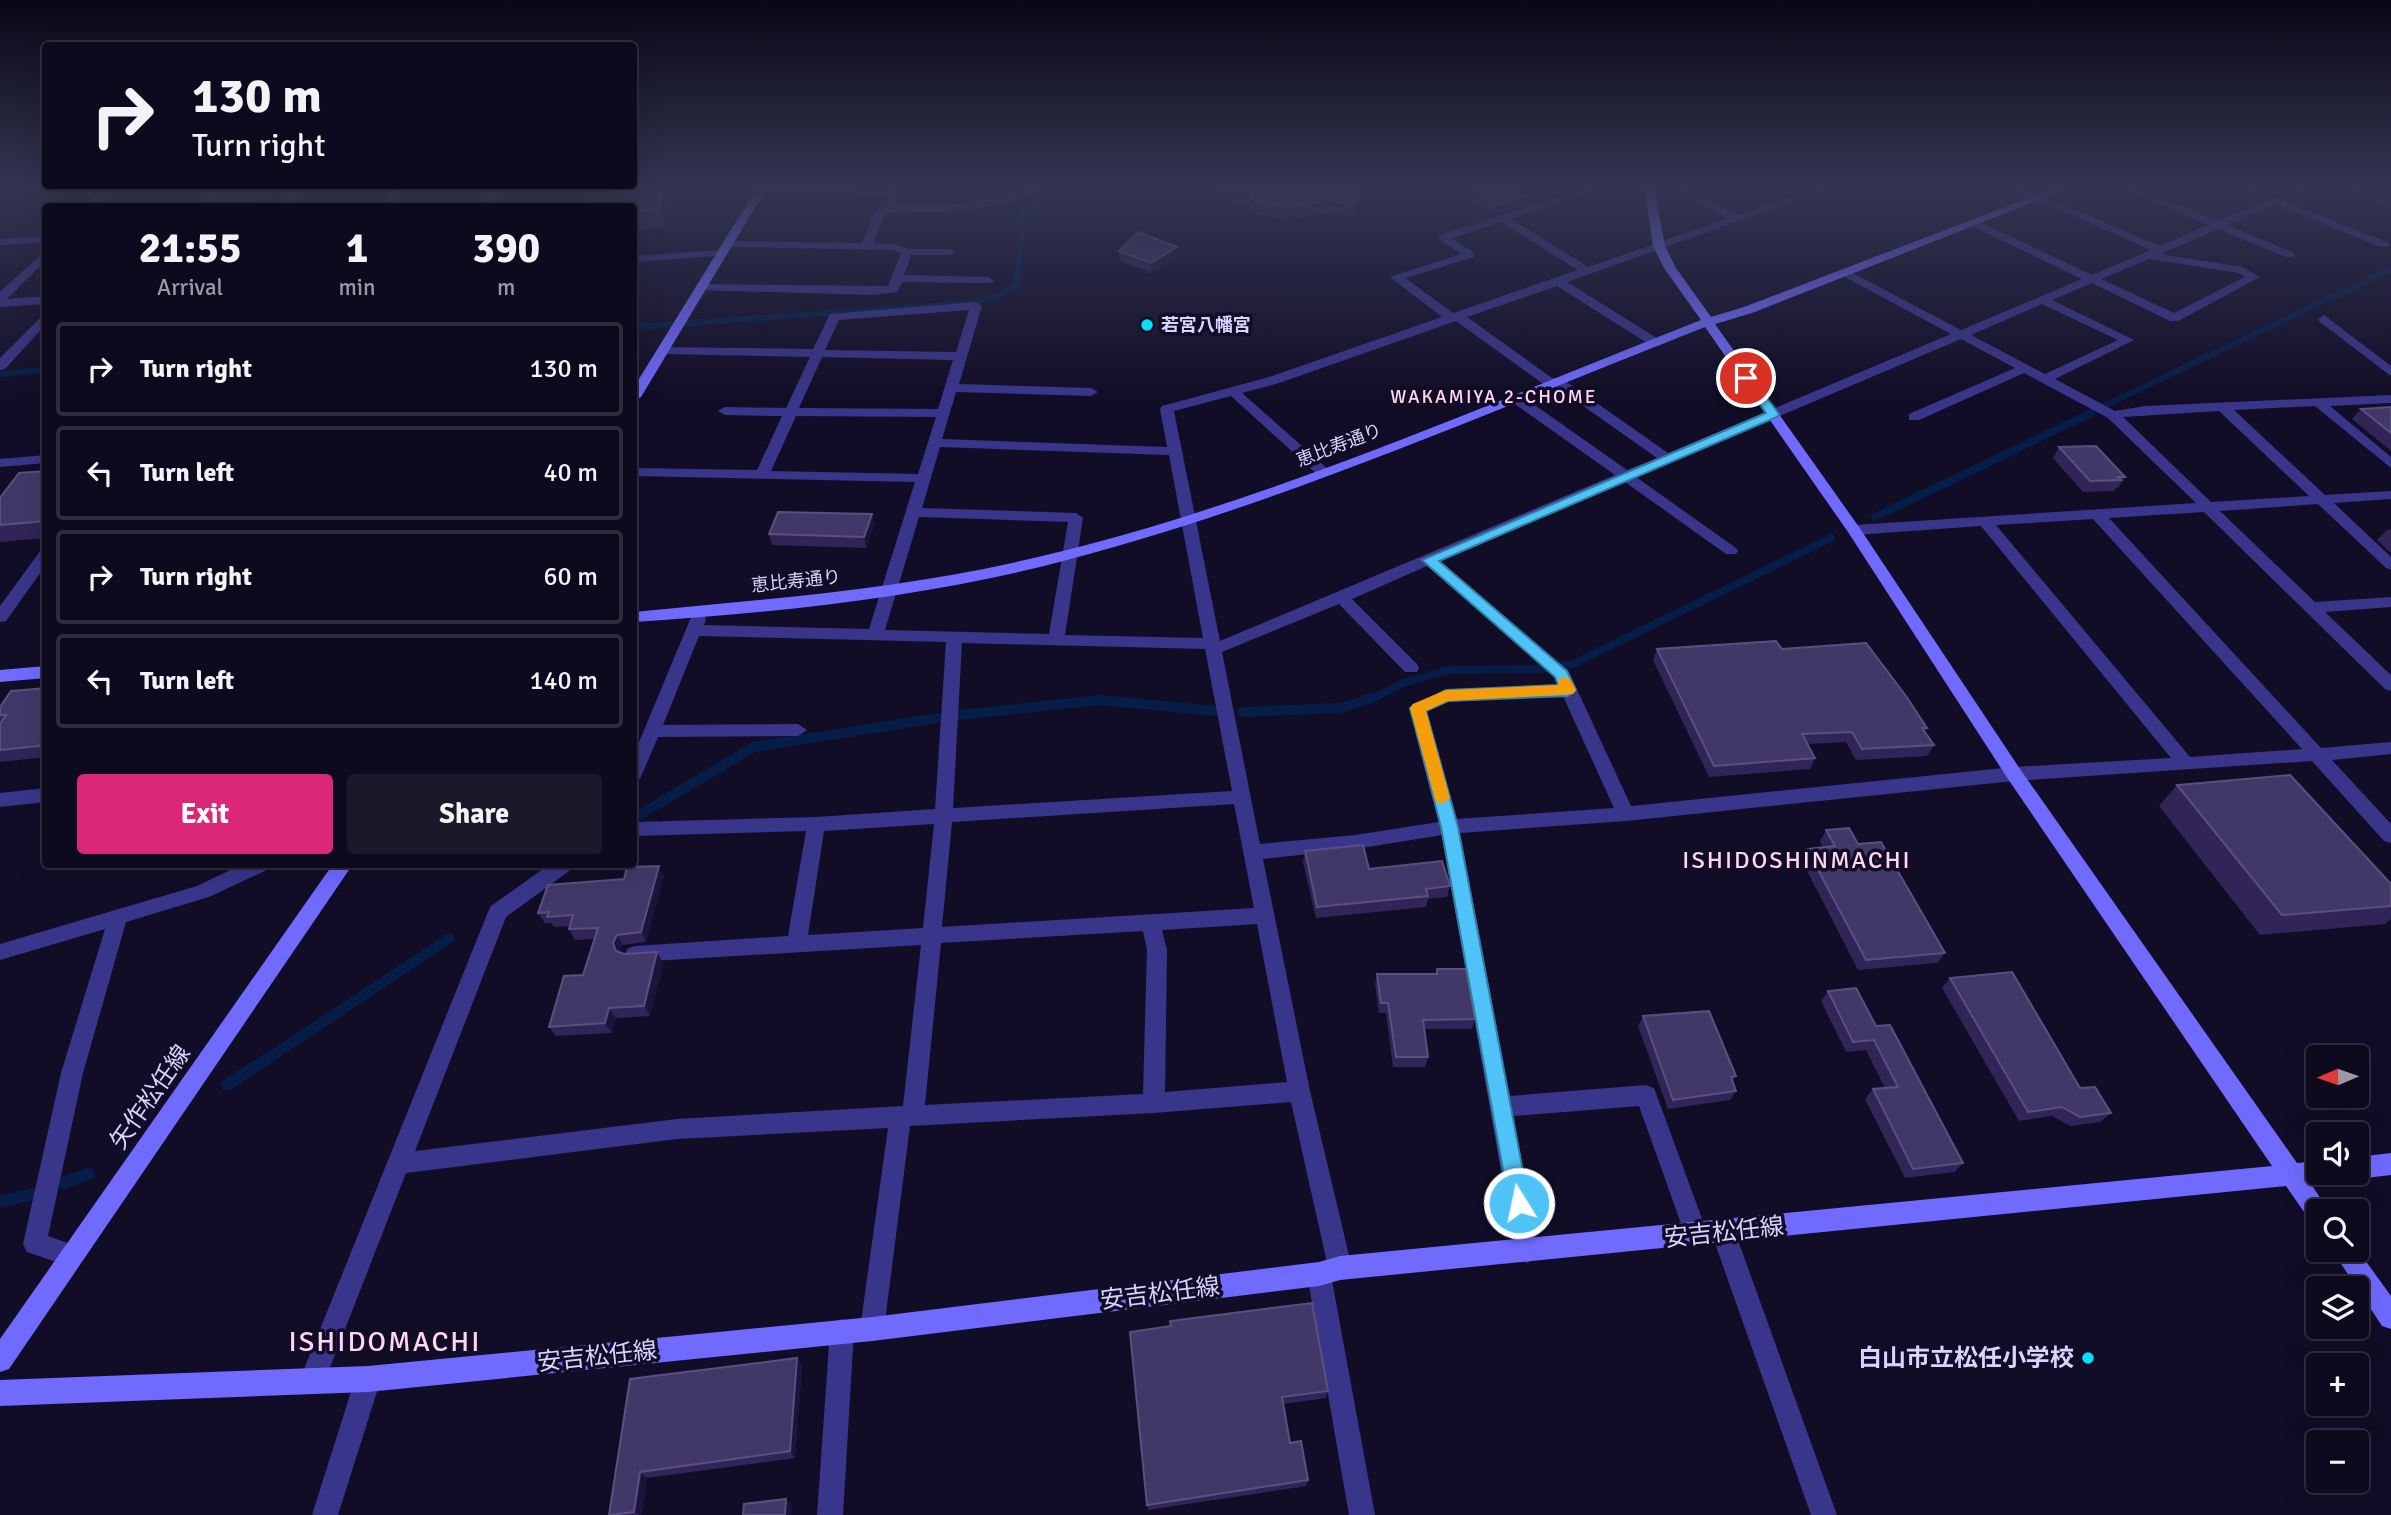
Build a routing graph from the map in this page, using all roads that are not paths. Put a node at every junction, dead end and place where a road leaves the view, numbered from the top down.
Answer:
1 (42, 257) edge
2 (655, 257) edge
3 (720, 257) edge
4 (905, 257) edge
5 (1464, 257) edge
6 (1564, 257) edge
7 (1628, 257) edge
8 (1665, 257) edge
9 (1885, 257) edge
10 (2046, 257) edge
11 (2146, 257) edge
12 (2174, 257) edge
13 (637, 259) edge
14 (1587, 271) junction
15 (1845, 272) junction
16 (2094, 279) junction
17 (988, 281) dead end
18 (1559, 281) junction
19 (895, 283) junction
20 (701, 288) junction
21 (42, 300) edge
22 (2042, 300) junction
23 (0, 301) edge
24 (898, 309) junction
25 (1454, 317) junction
26 (2324, 319) dead end
27 (42, 320) edge
28 (1705, 323) junction
29 (1958, 333) junction
30 (1656, 343) junction
31 (662, 350) junction
32 (818, 353) junction
33 (960, 356) junction
34 (0, 366) edge
35 (2025, 368) junction
36 (2391, 372) edge
37 (2045, 379) junction
38 (1554, 382) junction
39 (638, 384) edge
40 (951, 388) junction
41 (1233, 391) junction
42 (1091, 392) dead end
43 (1514, 397) junction
44 (2391, 399) edge
45 (2318, 402) junction
46 (2223, 407) junction
47 (725, 411) dead end
48 (792, 411) junction
49 (945, 413) junction
50 (1773, 414) junction
51 (2113, 415) junction
52 (1914, 417) dead end
53 (936, 443) junction
54 (1177, 451) junction
55 (42, 459) edge
56 (1667, 459) junction
57 (0, 463) edge
58 (2391, 464) edge
59 (637, 472) edge
60 (1323, 472) junction
61 (762, 475) junction
62 (1626, 476) junction
63 (925, 478) junction
64 (2391, 495) edge
65 (2320, 499) junction
66 (2207, 506) junction
67 (914, 512) junction
68 (2096, 513) junction
69 (1189, 520) junction
70 (1985, 521) junction
71 (1854, 530) junction
72 (1731, 551) dead end
73 (1071, 552) junction
74 (42, 559) edge
75 (1429, 560) junction
76 (2391, 565) edge
77 (890, 589) junction
78 (1340, 597) junction
79 (2391, 603) edge
80 (2314, 607) junction
81 (702, 610) junction
82 (0, 617) edge
83 (637, 617) edge
84 (694, 630) junction
85 (876, 634) junction
86 (954, 635) junction
87 (1056, 639) junction
88 (1212, 644) junction
89 (1411, 668) dead end
90 (42, 672) edge
91 (0, 676) edge
92 (2391, 685) edge
93 (1568, 690) junction
94 (798, 730) dead end
95 (651, 731) junction
96 (2391, 748) edge
97 (2315, 755) junction
98 (2186, 765) junction
99 (637, 766) edge
100 (2014, 774) junction
101 (42, 795) edge
102 (1243, 797) junction
103 (0, 800) edge
104 (1626, 814) junction
105 (944, 816) junction
106 (816, 824) junction
107 (1450, 827) junction
108 (637, 829) edge
109 (2391, 836) edge
110 (1255, 852) junction
111 (253, 868) edge
112 (341, 868) edge
113 (559, 868) edge
114 (1267, 915) junction
115 (118, 918) junction
116 (1151, 922) junction
117 (932, 937) junction
118 (797, 944) junction
119 (0, 953) edge
120 (631, 954) edge
121 (1299, 1091) junction
122 (1154, 1103) junction
123 (1502, 1107) junction
124 (907, 1114) junction
125 (400, 1163) junction
126 (2391, 1164) edge
127 (2369, 1167) edge
128 (2306, 1173) edge
129 (2291, 1175) junction
130 (2308, 1199) edge
131 (1723, 1231) junction
132 (1696, 1236) junction
133 (1527, 1251) junction
134 (71, 1255) junction
135 (2352, 1262) edge
136 (1330, 1271) junction
137 (2391, 1317) edge
138 (872, 1328) junction
139 (842, 1331) junction
140 (0, 1360) edge
141 (313, 1378) junction
142 (369, 1379) junction
143 (0, 1393) edge
144 (325, 1515) edge
145 (830, 1515) edge
146 (1362, 1515) edge
147 (1824, 1515) edge

1 - 23 street
2 - 13 street
3 - 20 street
4 - 19 street
5 - 25 street
6 - 14 street
7 - 14 street
8 - 28 street
9 - 15 street, 恵比寿通り
10 - 16 street
11 - 16 street
12 - 16 street
14 - 18 street
15 - 28 street, 恵比寿通り
15 - 29 street
16 - 22 street
17 - 19 street
18 - 25 street
18 - 30 street
19 - 20 street
19 - 24 street
20 - 31 street
21 - 23 street
22 - 29 street
22 - 37 street
24 - 32 street
24 - 33 street
25 - 38 street
25 - 41 street
26 - 36 street
27 - 34 street
28 - 30 street, 恵比寿通り
28 - 50 street
29 - 35 street
29 - 50 street
30 - 38 street, 恵比寿通り
31 - 32 street
31 - 39 street
32 - 33 street
32 - 48 street
33 - 40 street
35 - 37 street
35 - 52 street
37 - 51 street
38 - 43 street, 恵比寿通り
38 - 56 street
40 - 42 street
40 - 49 street
41 - 54 street
41 - 60 street
43 - 60 street, 恵比寿通り
43 - 62 street
44 - 45 street
45 - 46 street
45 - 58 street
46 - 51 street
46 - 65 street
47 - 48 street
48 - 49 street
48 - 61 street
49 - 53 street
50 - 56 street
50 - 71 street
51 - 66 street
53 - 54 street
53 - 63 street
54 - 69 street
55 - 57 street
56 - 62 street
59 - 61 street
60 - 69 street, 恵比寿通り
61 - 63 street
62 - 72 street
62 - 75 street
63 - 67 street
64 - 65 street
65 - 66 street
65 - 76 street
66 - 68 street
66 - 80 street
67 - 73 street
67 - 77 street
68 - 70 street
68 - 97 street
69 - 73 street, 恵比寿通り
69 - 88 street
70 - 71 street
70 - 98 street
71 - 100 street
73 - 77 street, 恵比寿通り
73 - 87 street
74 - 82 street
75 - 78 street
75 - 93 street
77 - 81 street, 恵比寿通り
77 - 85 street
78 - 88 street
78 - 89 street
79 - 80 street
80 - 92 street
81 - 83 street, 恵比寿通り
81 - 84 street
84 - 85 street
84 - 95 street
85 - 86 street
86 - 87 street
86 - 105 street
87 - 88 street
88 - 102 street
90 - 91 street
93 - 104 street
93 - 107 street
94 - 95 street
95 - 99 street
96 - 97 street
97 - 98 street
97 - 109 street
98 - 100 street
100 - 104 street
100 - 129 street
101 - 103 street
102 - 105 street
102 - 110 street
104 - 107 street
105 - 106 street
105 - 117 street
106 - 108 street
106 - 118 street
107 - 110 street
107 - 123 street
110 - 114 street
111 - 115 street
112 - 134 street, 矢作松任線
113 - 125 street
114 - 116 street
114 - 121 street
115 - 119 street
115 - 134 street
116 - 117 street
116 - 122 street
117 - 118 street
117 - 124 street
118 - 120 street
121 - 122 street
121 - 136 street
122 - 124 street
123 - 132 street
123 - 133 street
124 - 125 street
124 - 138 street
125 - 141 street
126 - 127 street
128 - 129 street, 安吉松任線
129 - 130 street
129 - 131 street, 安吉松任線
131 - 132 street, 安吉松任線
131 - 147 street
132 - 133 street, 安吉松任線
133 - 136 street, 安吉松任線
134 - 140 street, 矢作松任線
135 - 137 street
136 - 138 street, 安吉松任線
136 - 146 street
138 - 139 street, 安吉松任線
139 - 142 street, 安吉松任線
139 - 145 street
141 - 142 street, 安吉松任線
141 - 143 street, 安吉松任線
142 - 144 street

